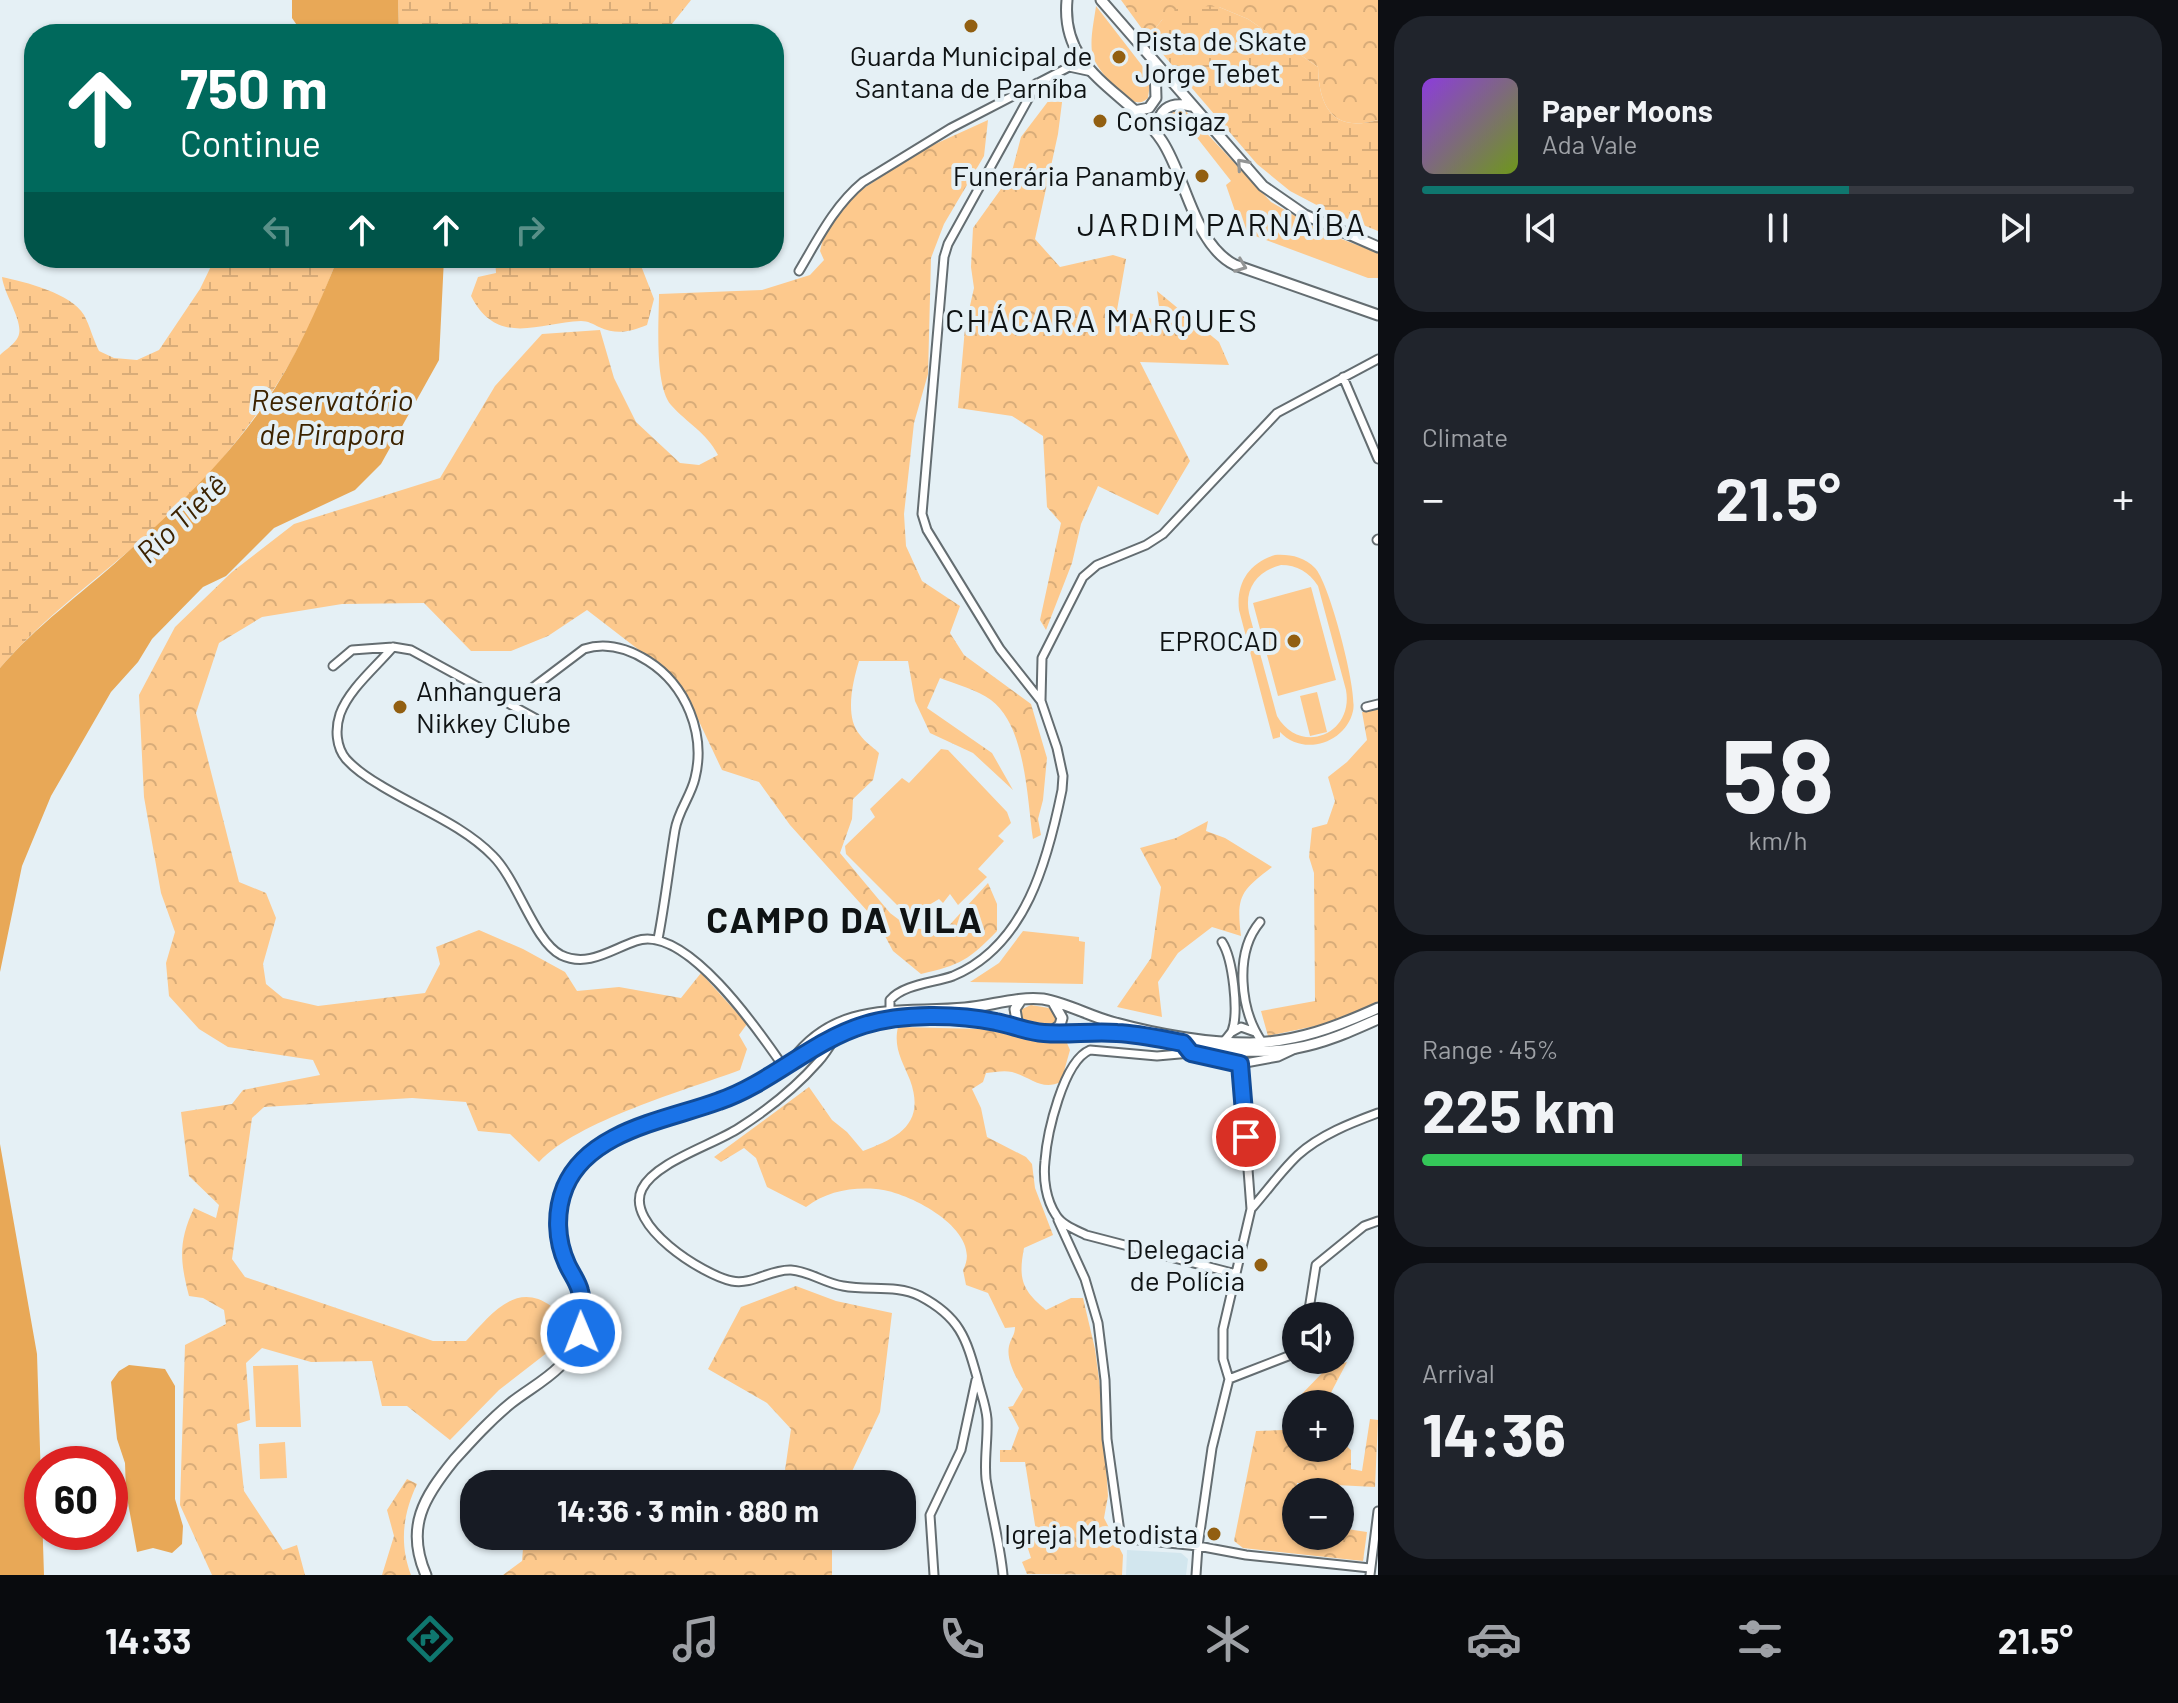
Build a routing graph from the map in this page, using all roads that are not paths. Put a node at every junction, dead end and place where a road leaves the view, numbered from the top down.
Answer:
1 (1067, 0) edge
2 (1101, 0) edge
3 (1076, 48) junction
4 (1155, 65) junction
5 (1069, 67) junction
6 (1092, 72) junction
7 (1037, 83) junction
8 (1191, 106) junction
9 (1134, 111) junction
10 (1156, 133) junction
11 (1378, 247) edge
12 (799, 271) dead end
13 (1378, 315) edge
14 (1378, 359) edge
15 (1343, 377) junction
16 (1378, 426) edge
17 (1368, 431) junction
18 (1378, 459) edge
19 (393, 647) junction
20 (333, 666) dead end
21 (1041, 701) junction
22 (507, 702) junction
23 (1378, 704) edge
24 (1366, 707) dead end
25 (544, 723) dead end
26 (1260, 922) dead end
27 (658, 939) junction
28 (1222, 942) dead end
29 (1021, 1000) junction
30 (1053, 1002) junction
31 (1378, 1008) edge
32 (896, 1014) junction
33 (1378, 1019) edge
34 (846, 1020) junction
35 (1018, 1027) junction
36 (1232, 1032) junction
37 (1255, 1032) junction
38 (1050, 1033) junction
39 (836, 1036) junction
40 (1224, 1041) junction
41 (1262, 1042) junction
42 (1183, 1043) junction
43 (1298, 1048) junction
44 (1191, 1053) junction
45 (1240, 1064) junction
46 (787, 1068) junction
47 (1378, 1113) edge
48 (1251, 1209) junction
49 (1057, 1218) junction
50 (1378, 1221) edge
51 (1236, 1274) junction
52 (1310, 1302) edge
53 (1282, 1358) edge
54 (977, 1378) junction
55 (1229, 1379) junction
56 (1378, 1511) edge
57 (1198, 1546) junction
58 (1370, 1572) edge
59 (426, 1575) edge
60 (934, 1575) edge
61 (1003, 1575) edge
62 (1196, 1575) edge

1 - 3 main road
2 - 4 main road
3 - 5 street
3 - 6 main road
4 - 8 main road
4 - 9 main road
5 - 6 street
5 - 7 street
6 - 9 main road
7 - 12 street
7 - 21 street
8 - 10 main road
11 -> 8 main road
9 - 10 main road
10 -> 13 main road
14 - 15 street
15 - 17 street
15 - 21 street
16 - 17 street
17 - 18 street
19 - 20 street
19 - 22 street
19 - 27 street
21 - 32 street
22 - 25 street
22 - 27 street
23 - 24 street
26 - 37 street
27 - 46 street
28 - 36 street
29 - 30 main road
29 - 32 main road
29 - 35 main road
30 - 38 main road
30 - 40 main road
31 - 41 main road
32 - 34 main road
32 - 35 main road
32 - 39 main road
33 - 43 main road
34 - 39 street
34 - 46 main road
35 - 38 main road
36 - 37 street
36 - 40 street
37 - 41 street
38 - 42 main road
39 - 46 main road
39 - 54 street
40 - 41 main road
42 - 43 main road
42 - 44 street
43 - 45 street
44 - 45 street
44 - 49 street
45 - 48 street
46 - 59 main road
47 - 48 street
48 - 51 street
49 - 51 street
49 - 57 street
50 - 52 street
51 - 55 street
53 - 55 street
54 - 60 street
54 - 61 street
55 - 57 street
56 - 58 street
57 - 58 street
57 - 62 street

